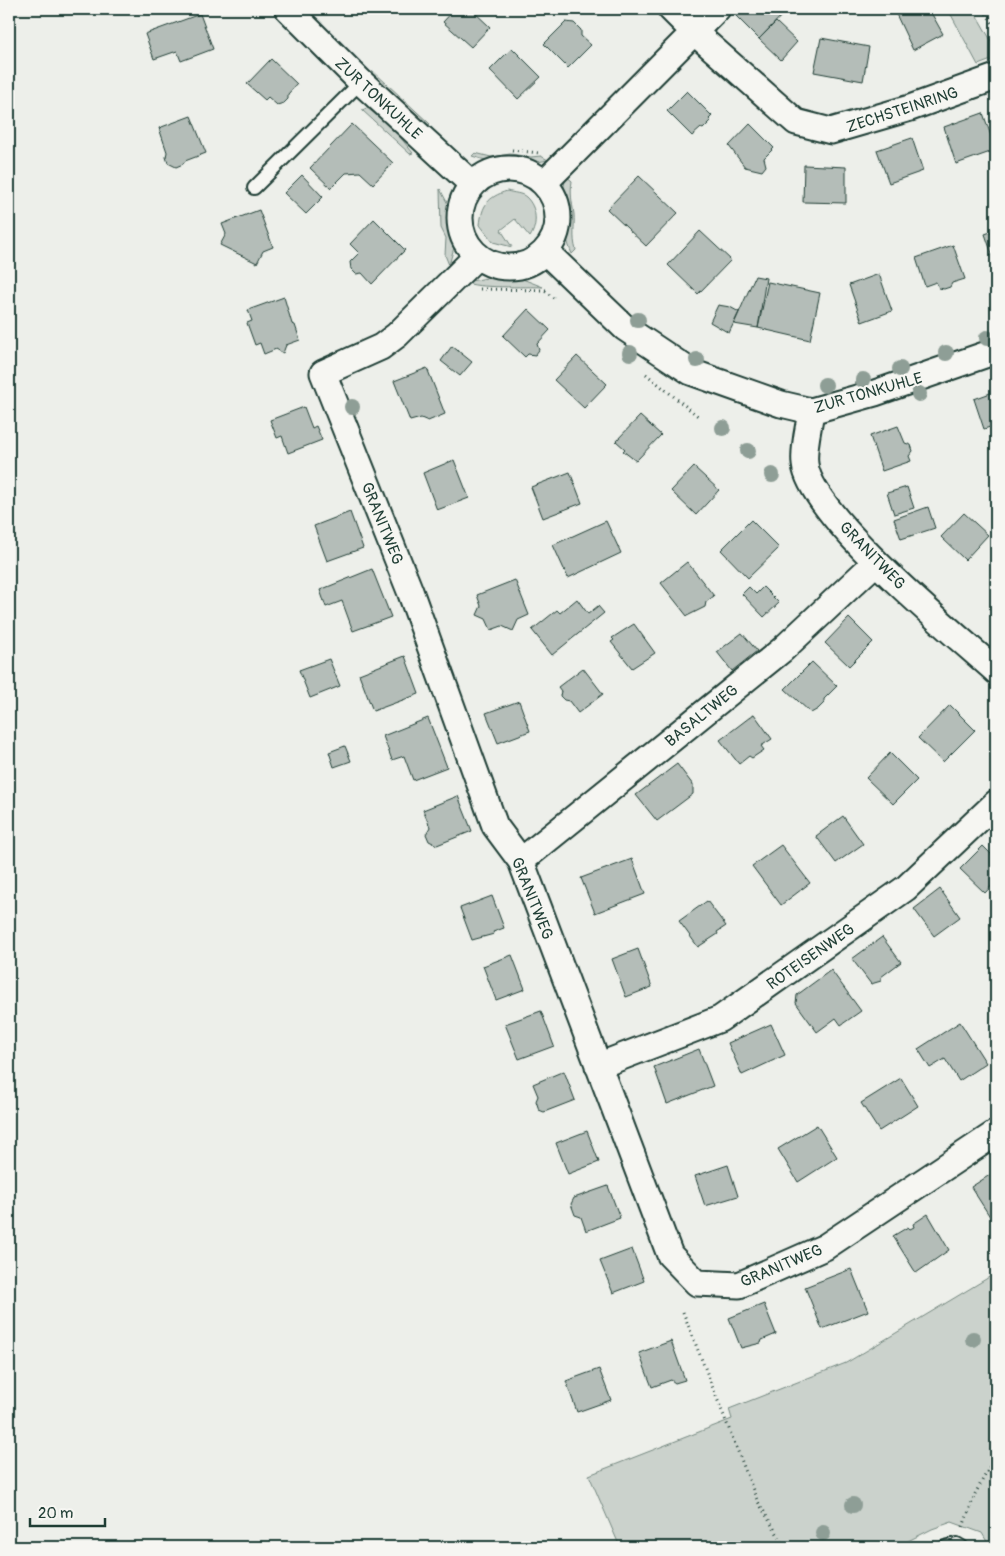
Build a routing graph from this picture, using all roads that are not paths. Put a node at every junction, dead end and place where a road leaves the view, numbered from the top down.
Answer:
1 (288, 9) edge
2 (671, 9) edge
3 (716, 9) edge
4 (694, 32) junction
5 (996, 77) edge
6 (361, 82) junction
7 (545, 182) junction
8 (472, 184) junction
9 (254, 188) dead end
10 (546, 252) junction
11 (477, 256) junction
12 (996, 351) edge
13 (811, 411) junction
14 (876, 562) junction
15 (996, 671) edge
16 (996, 803) edge
17 (521, 861) junction
18 (598, 1066) junction
19 (996, 1133) edge

1 - 6 street, ZUR TONKUHLE
2 - 4 street, ZECHSTEINRING
3 - 4 street
4 - 5 street, ZECHSTEINRING
4 - 7 street
6 - 8 street, ZUR TONKUHLE
6 - 9 lane
7 - 8 street
7 - 10 street
8 - 11 street
10 - 11 street
10 - 13 street, ZUR TONKUHLE
11 - 17 street, GRANITWEG
12 - 13 street, ZUR TONKUHLE
13 - 14 street, GRANITWEG
14 - 15 street, GRANITWEG
14 - 17 street, BASALTWEG
16 - 18 street, ROTEISENWEG
17 - 18 street, GRANITWEG
18 - 19 street, GRANITWEG

